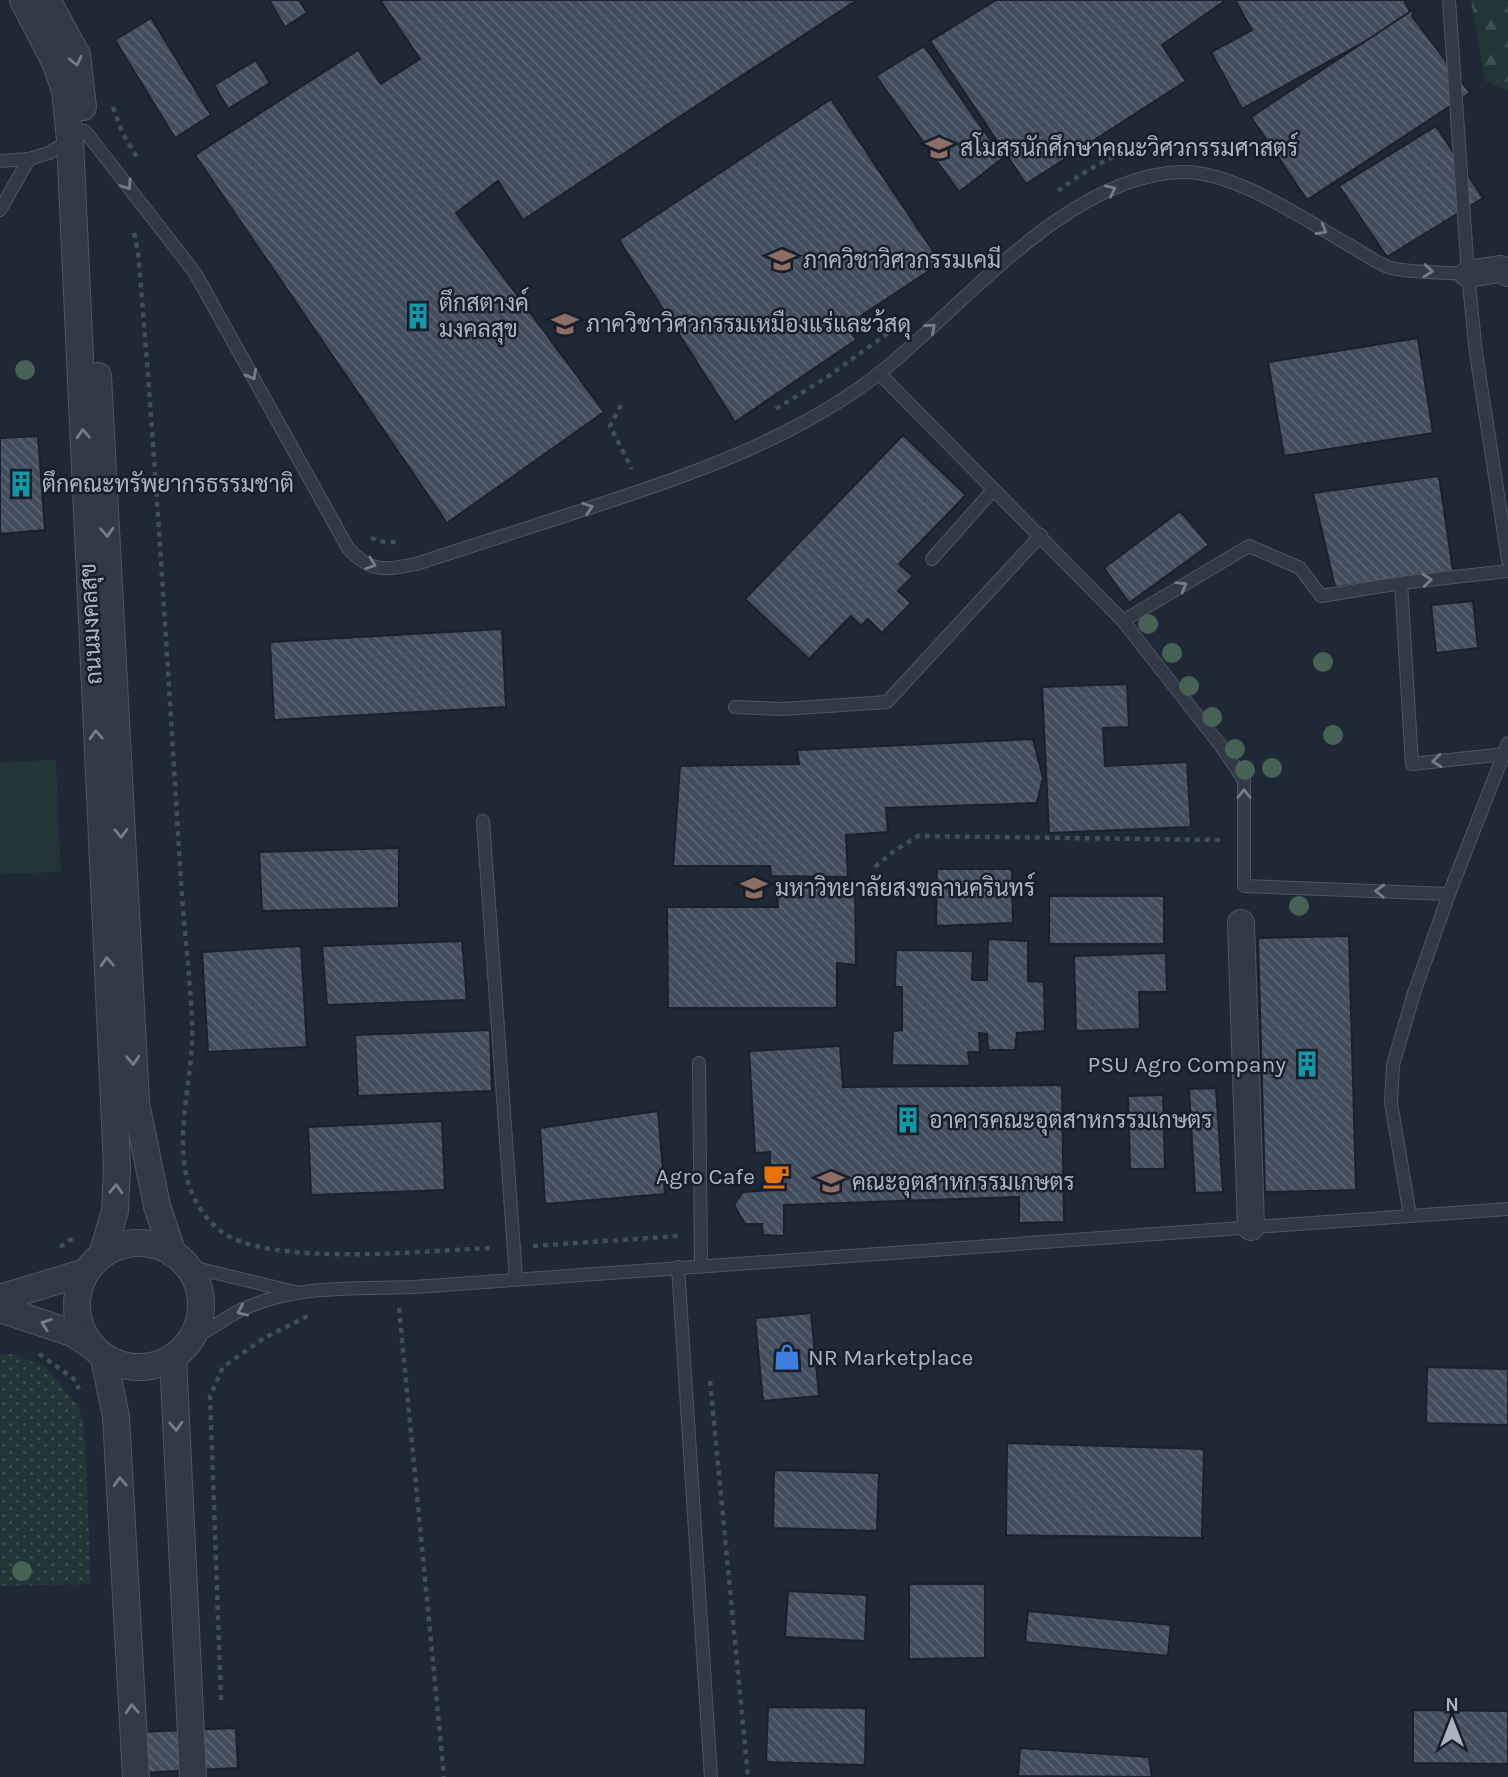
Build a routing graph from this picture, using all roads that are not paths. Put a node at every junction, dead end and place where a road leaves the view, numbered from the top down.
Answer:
1 (23, 0) edge
2 (47, 0) edge
3 (1448, 0) edge
4 (78, 135) junction
5 (29, 159) junction
6 (0, 161) edge
7 (0, 210) edge
8 (1508, 273) edge
9 (1468, 274) junction
10 (880, 373) junction
11 (993, 490) junction
12 (1041, 535) junction
13 (932, 559) dead end
14 (1508, 560) edge
15 (1508, 571) edge
16 (1401, 583) junction
17 (1123, 621) junction
18 (736, 707) dead end
19 (1506, 748) edge
20 (483, 821) dead end
21 (1449, 894) junction
22 (1241, 923) dead end
23 (699, 1063) dead end
24 (1508, 1209) edge
25 (1410, 1215) junction
26 (1251, 1227) junction
27 (180, 1260) junction
28 (94, 1264) junction
29 (701, 1266) junction
30 (678, 1267) junction
31 (516, 1278) junction
32 (296, 1292) junction
33 (0, 1298) edge
34 (0, 1310) edge
35 (192, 1338) junction
36 (96, 1351) junction
37 (173, 1357) junction
38 (135, 1777) edge
39 (193, 1777) edge
40 (711, 1777) edge

1 - 4 street, ถนนมงคลสุข
2 -> 4 street, ถนนมงคลสุข
3 - 9 lane
4 - 5 lane
4 -> 10 lane
4 -> 27 street, ถนนมงคลสุข
28 -> 4 street, ถนนมงคลสุข
5 - 6 lane
5 - 7 lane
8 - 9 street
10 -> 9 lane
9 - 14 lane
10 - 11 lane
11 - 12 lane
11 - 13 lane
12 - 17 lane
12 - 18 lane
16 -> 15 lane
17 -> 16 lane
19 -> 16 lane
21 -> 17 lane
19 - 21 lane
20 - 31 lane
21 - 25 lane
22 - 26 street
23 - 29 lane
24 - 25 lane
25 - 26 lane
26 - 29 lane
27 - 28 street
27 - 32 lane
27 - 35 street
28 - 33 street
28 - 36 street
29 - 30 lane
30 - 31 lane
30 - 40 lane
31 - 32 lane
32 -> 35 lane
36 -> 34 street
35 - 37 street
36 - 37 street
38 -> 36 street
37 -> 39 street

